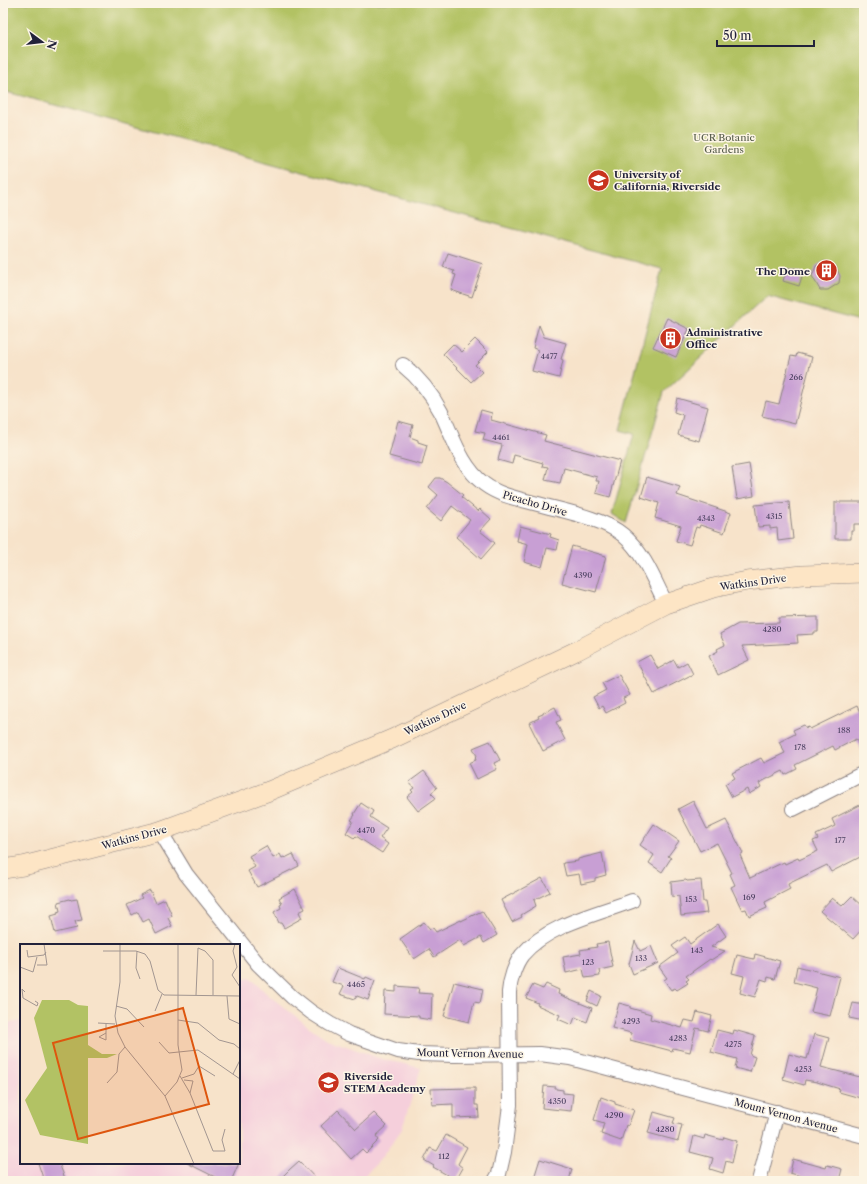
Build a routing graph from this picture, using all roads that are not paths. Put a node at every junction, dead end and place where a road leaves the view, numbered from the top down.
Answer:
1 (403, 365) dead end
2 (864, 573) edge
3 (666, 604) junction
4 (864, 773) edge
5 (793, 809) dead end
6 (160, 831) junction
7 (3, 869) edge
8 (632, 901) dead end
9 (508, 1054) junction
10 (777, 1112) junction
11 (864, 1136) edge
12 (495, 1181) edge
13 (759, 1181) edge

1 - 3 street, Picacho Drive
2 - 3 main road, Watkins Drive
3 - 6 main road, Watkins Drive
4 - 5 street
6 - 7 main road, Watkins Drive
6 - 9 street, Mount Vernon Avenue
8 - 9 street
9 - 10 street, Mount Vernon Avenue
9 - 12 street
10 - 11 street, Mount Vernon Avenue
10 - 13 street

